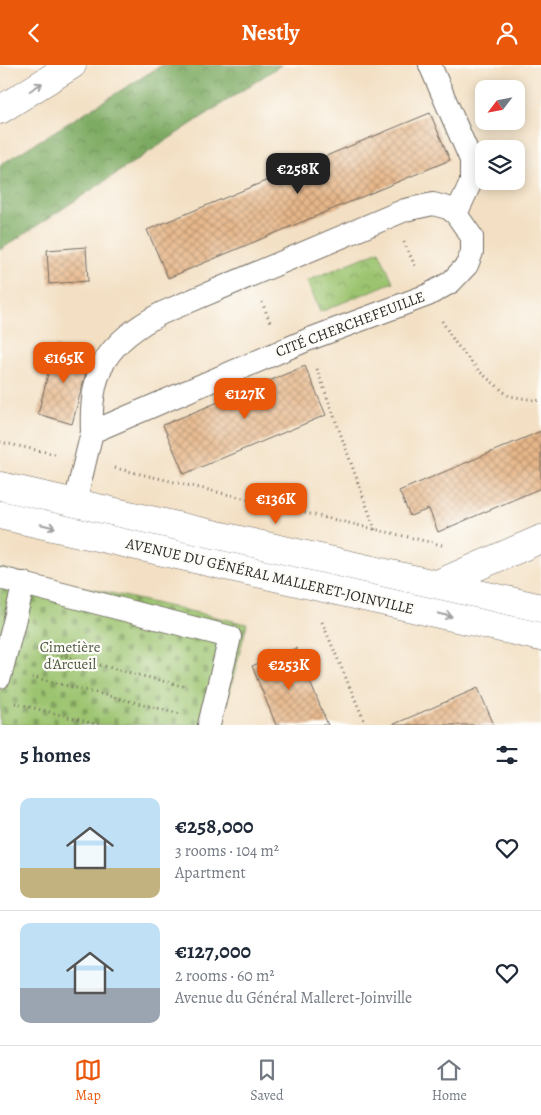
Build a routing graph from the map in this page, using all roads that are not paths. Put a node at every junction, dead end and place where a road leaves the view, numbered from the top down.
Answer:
1 (72, 65) edge
2 (430, 65) edge
3 (0, 110) edge
4 (456, 214) junction
5 (92, 432) junction
6 (0, 486) edge
7 (75, 503) junction
8 (0, 515) edge
9 (541, 539) edge
10 (0, 578) edge
11 (24, 583) junction
12 (437, 584) junction
13 (541, 608) edge
14 (541, 637) edge
15 (1, 673) edge
16 (209, 723) edge

3 -> 1 main road
2 - 4 lane
4 - 5 lane
4 - 5 lane, CITÉ CHERCHEFEUILLE
5 - 7 lane
6 - 7 main road, AVENUE DU GÉNÉRAL MALLERET-JOINVILLE
7 - 12 main road, AVENUE DU GÉNÉRAL MALLERET-JOINVILLE
8 -> 14 main road, AVENUE DU GÉNÉRAL MALLERET-JOINVILLE
9 - 12 main road
10 - 11 lane
11 - 15 lane
11 - 16 lane
12 - 13 main road, AVENUE DU GÉNÉRAL MALLERET-JOINVILLE

